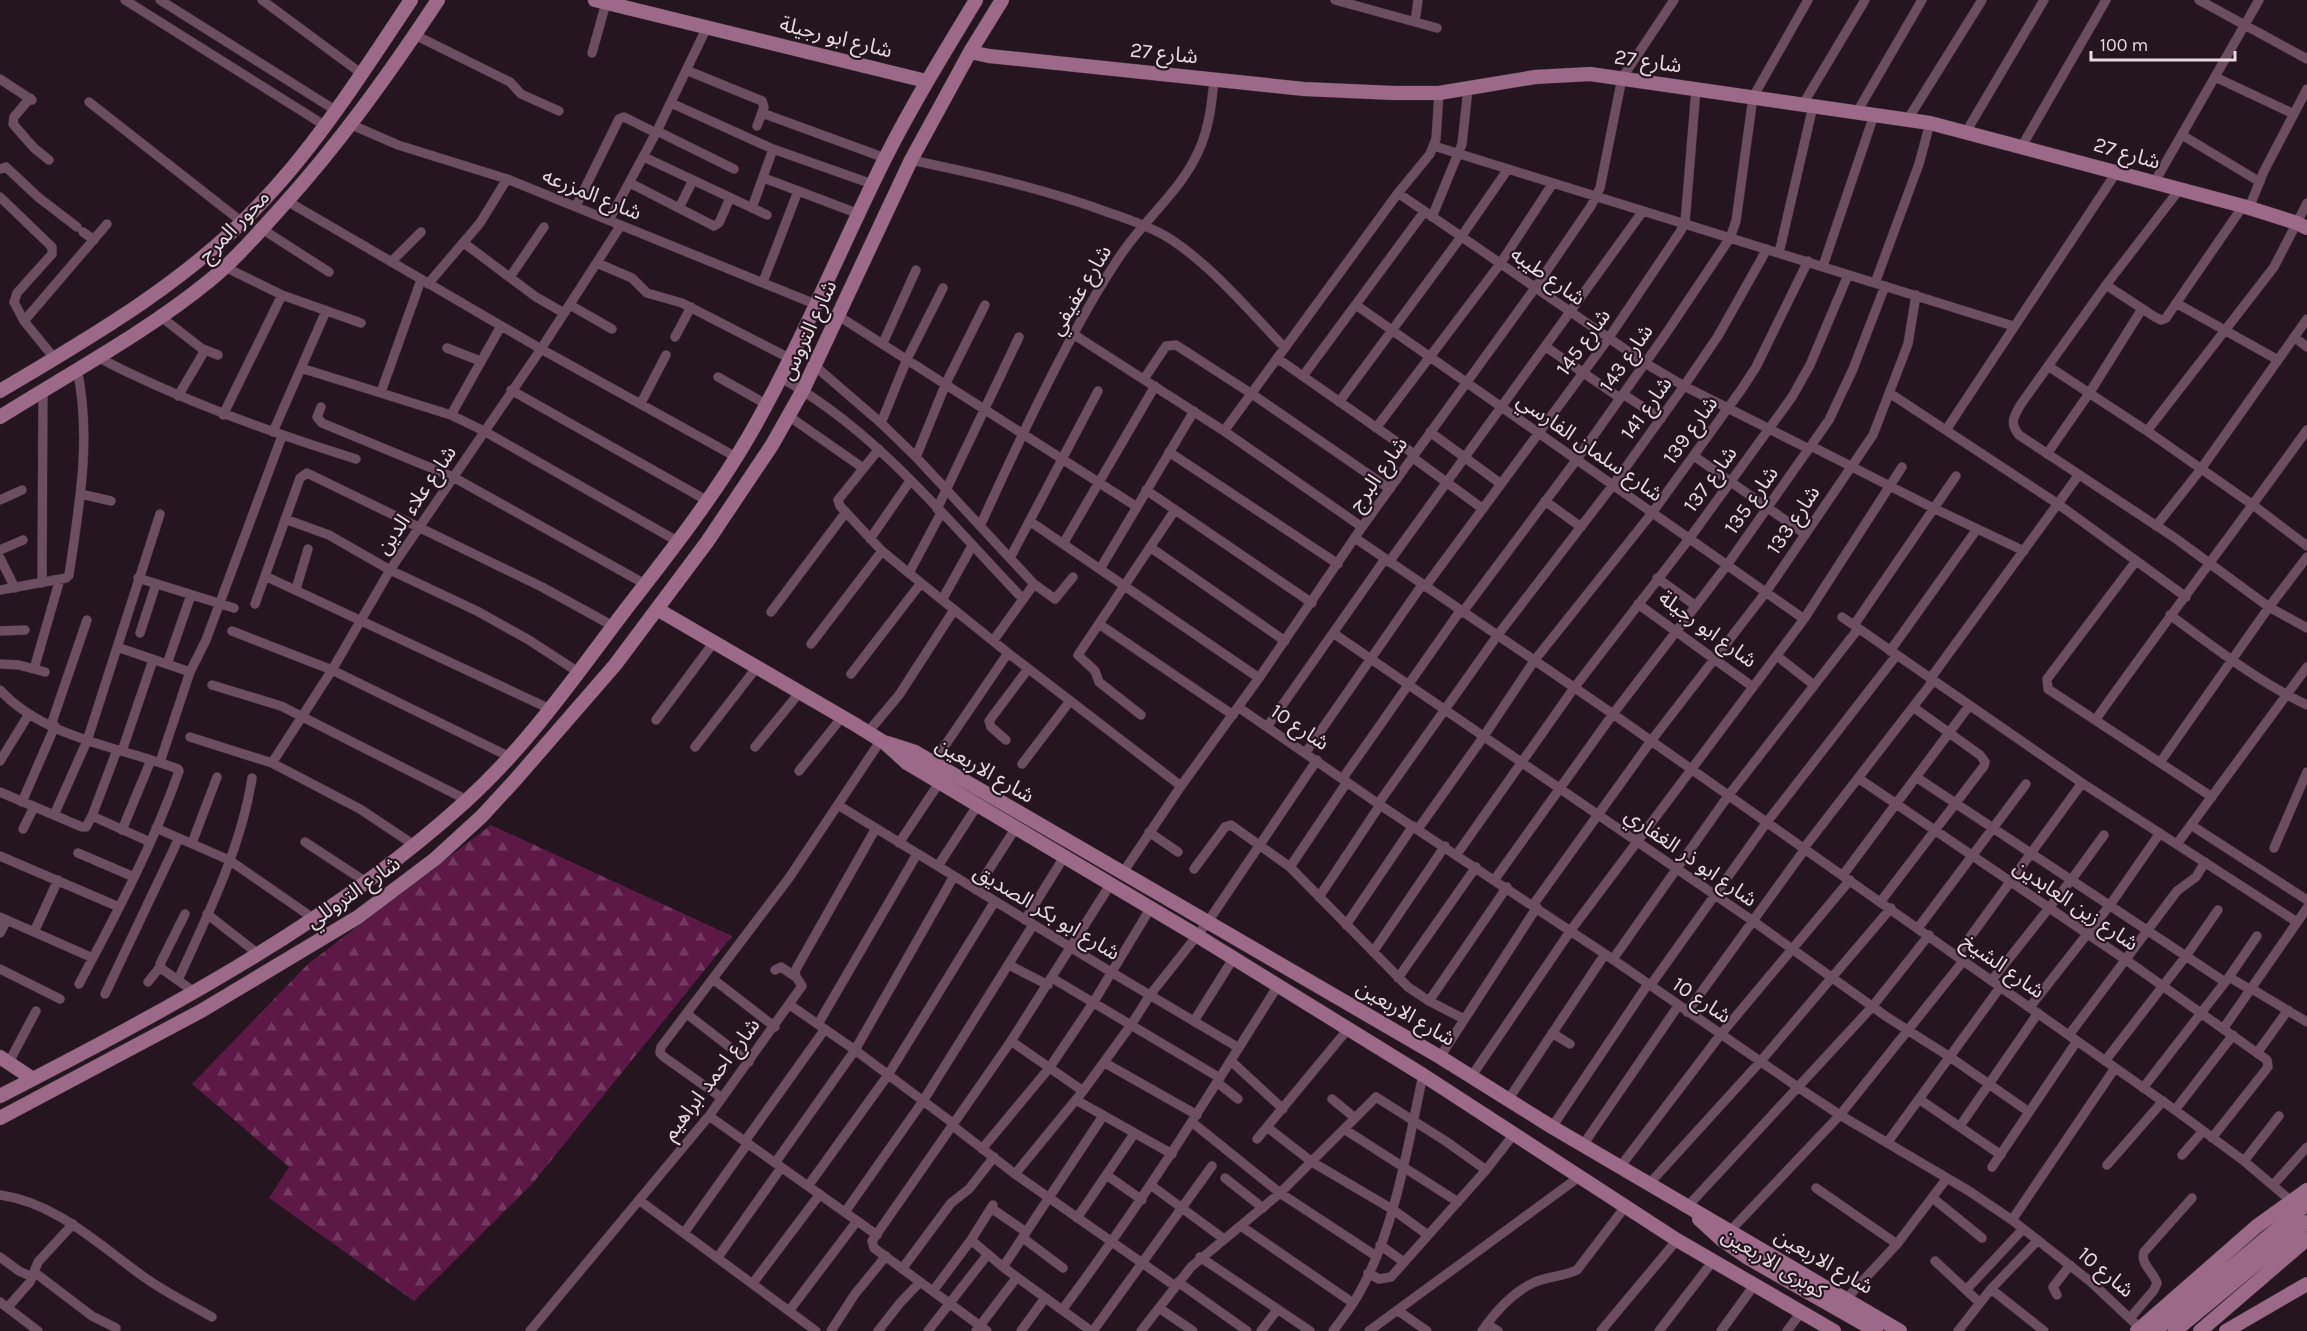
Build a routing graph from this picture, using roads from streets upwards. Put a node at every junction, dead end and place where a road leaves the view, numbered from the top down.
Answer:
1 (125, 0) edge
2 (160, 0) edge
3 (262, 0) edge
4 (411, 0) edge
5 (438, 0) edge
6 (976, 0) edge
7 (1002, 0) edge
8 (1335, 0) edge
9 (1418, 0) edge
10 (1674, 0) edge
11 (1808, 0) edge
12 (1864, 0) edge
13 (1922, 0) edge
14 (1982, 0) edge
15 (2044, 0) edge
16 (2106, 0) edge
17 (2199, 0) edge
18 (2259, 0) edge
19 (601, 2) edge
20 (1415, 22) junction
21 (2245, 25) junction
22 (707, 27) junction
23 (1437, 28) dead end
24 (415, 35) junction
25 (970, 52) junction
26 (592, 53) dead end
27 (2306, 57) edge
28 (687, 70) junction
29 (275, 71) junction
30 (362, 74) junction
31 (2215, 77) junction
32 (1622, 78) junction
33 (0, 79) edge
34 (1214, 79) junction
35 (926, 81) junction
36 (265, 87) junction
37 (1468, 89) junction
38 (1696, 89) junction
39 (2307, 89) edge
40 (1439, 93) junction
41 (1753, 97) junction
42 (89, 102) dead end
43 (671, 102) junction
44 (1808, 105) junction
45 (335, 110) junction
46 (559, 111) dead end
47 (1857, 112) junction
48 (762, 113) junction
49 (2294, 114) junction
50 (1875, 115) junction
51 (1908, 119) junction
52 (1930, 123) junction
53 (352, 124) junction
54 (324, 125) junction
55 (757, 126) dead end
56 (657, 132) junction
57 (1966, 132) junction
58 (2182, 135) junction
59 (1434, 146) junction
60 (2022, 146) junction
61 (773, 149) junction
62 (1459, 153) junction
63 (644, 157) junction
64 (885, 158) junction
65 (49, 160) dead end
66 (911, 160) junction
67 (0, 169) edge
68 (734, 169) dead end
69 (1508, 169) junction
70 (2116, 173) junction
71 (764, 178) junction
72 (507, 179) junction
73 (693, 180) junction
74 (2260, 182) junction
75 (630, 183) junction
76 (1553, 183) junction
77 (2154, 183) junction
78 (872, 184) junction
79 (2179, 190) junction
80 (798, 191) junction
81 (1398, 193) junction
82 (1596, 196) junction
83 (0, 197) edge
84 (730, 198) junction
85 (287, 201) junction
86 (2307, 203) edge
87 (576, 206) junction
88 (2246, 207) junction
89 (679, 208) junction
90 (752, 208) junction
91 (1643, 211) junction
92 (858, 214) junction
93 (1428, 214) junction
94 (767, 215) dead end
95 (609, 220) junction
96 (242, 222) junction
97 (1685, 222) junction
98 (107, 224) dead end
99 (621, 225) junction
100 (2302, 225) edge
101 (1143, 226) junction
102 (544, 227) dead end
103 (262, 229) junction
104 (421, 232) dead end
105 (1461, 237) junction
106 (1730, 238) junction
107 (94, 240) junction
108 (464, 243) junction
109 (1767, 249) junction
110 (1779, 253) junction
111 (1808, 261) junction
112 (391, 262) junction
113 (597, 262) junction
114 (1500, 264) junction
115 (1823, 266) junction
116 (225, 267) junction
117 (916, 270) dead end
118 (329, 272) dead end
119 (1848, 275) junction
120 (510, 277) junction
121 (425, 282) junction
122 (763, 282) junction
123 (1875, 283) junction
124 (2106, 285) junction
125 (1885, 286) junction
126 (943, 288) dead end
127 (1534, 288) junction
128 (282, 295) junction
129 (1916, 295) junction
130 (2176, 303) junction
131 (815, 304) junction
132 (1356, 304) junction
133 (985, 306) dead end
134 (691, 307) junction
135 (567, 309) junction
136 (2142, 309) junction
137 (326, 310) junction
138 (1570, 312) junction
139 (837, 315) junction
140 (160, 316) junction
141 (2307, 319) edge
142 (24, 321) junction
143 (360, 323) dead end
144 (501, 326) junction
145 (2013, 326) junction
146 (612, 329) dead end
147 (1393, 331) junction
148 (2225, 331) junction
149 (1073, 334) junction
150 (675, 337) dead end
151 (1019, 337) dead end
152 (2294, 337) junction
153 (1608, 339) junction
154 (883, 343) junction
155 (1546, 346) junction
156 (2307, 347) edge
157 (447, 348) dead end
158 (1285, 348) junction
159 (203, 349) junction
160 (542, 349) junction
161 (218, 355) dead end
162 (666, 355) dead end
163 (97, 357) junction
164 (1430, 357) junction
165 (789, 358) junction
166 (1278, 358) junction
167 (55, 359) junction
168 (907, 359) junction
169 (2277, 360) junction
170 (480, 361) junction
171 (1644, 363) junction
172 (815, 366) junction
173 (2048, 366) junction
174 (301, 368) junction
175 (78, 369) junction
176 (1583, 372) junction
177 (1303, 376) junction
178 (717, 377) dead end
179 (779, 377) junction
180 (1144, 379) junction
181 (1466, 381) junction
182 (946, 383) junction
183 (1155, 386) junction
184 (1684, 386) junction
185 (43, 390) junction
186 (511, 390) junction
187 (803, 390) junction
188 (1098, 391) dead end
189 (0, 392) edge
190 (381, 392) junction
191 (2090, 392) junction
192 (1252, 394) junction
193 (1891, 394) junction
194 (178, 396) junction
195 (1621, 396) junction
196 (1339, 402) junction
197 (641, 403) junction
198 (766, 404) junction
199 (321, 407) dead end
200 (1503, 407) junction
201 (984, 408) junction
202 (1728, 408) junction
203 (1194, 411) junction
204 (223, 415) junction
205 (451, 415) junction
206 (0, 417) edge
207 (790, 417) junction
208 (1661, 419) junction
209 (881, 423) junction
210 (1376, 428) junction
211 (1770, 428) junction
212 (1946, 430) junction
213 (2307, 430) edge
214 (484, 431) junction
215 (1224, 431) junction
216 (2147, 431) junction
217 (1430, 432) junction
218 (1540, 432) junction
219 (1023, 433) junction
220 (277, 434) junction
221 (1810, 447) junction
222 (879, 449) junction
223 (1169, 452) junction
224 (2047, 454) junction
225 (1413, 456) junction
226 (1694, 456) junction
227 (736, 457) junction
228 (916, 457) junction
229 (1465, 458) junction
230 (356, 459) dead end
231 (1062, 459) junction
232 (1577, 459) junction
233 (1851, 466) junction
234 (1902, 467) dead end
235 (863, 468) junction
236 (2201, 469) junction
237 (1956, 476) dead end
238 (2078, 476) junction
239 (453, 477) junction
240 (910, 481) junction
241 (1448, 482) junction
242 (1731, 482) junction
243 (1098, 483) junction
244 (1501, 484) junction
245 (1613, 485) junction
246 (1889, 486) junction
247 (946, 489) junction
248 (1390, 489) junction
249 (22, 490) dead end
250 (1146, 490) junction
251 (81, 494) junction
252 (0, 500) edge
253 (706, 500) junction
254 (111, 501) dead end
255 (1545, 501) junction
256 (2058, 504) junction
257 (2253, 505) junction
258 (1137, 507) junction
259 (1767, 508) junction
260 (1933, 508) junction
261 (843, 509) junction
262 (1483, 509) junction
263 (1175, 510) junction
264 (939, 511) junction
265 (1652, 513) junction
266 (160, 514) dead end
267 (285, 519) junction
268 (1030, 522) junction
269 (980, 526) junction
270 (2156, 526) junction
271 (419, 527) junction
272 (1362, 527) junction
273 (1581, 527) junction
274 (1977, 529) junction
275 (1805, 534) junction
276 (1355, 538) junction
277 (870, 539) junction
278 (1689, 539) junction
279 (23, 540) dead end
280 (677, 541) junction
281 (1063, 544) junction
282 (972, 546) junction
283 (2307, 546) edge
284 (1150, 547) junction
285 (308, 549) dead end
286 (0, 550) edge
287 (882, 551) junction
288 (2024, 551) junction
289 (2307, 557) edge
290 (0, 558) edge
291 (1010, 558) junction
292 (1387, 561) junction
293 (2136, 561) junction
294 (1338, 564) junction
295 (1727, 565) junction
296 (2209, 565) junction
297 (1101, 569) junction
298 (390, 570) junction
299 (909, 573) junction
300 (265, 576) junction
301 (1073, 577) dead end
302 (138, 578) junction
303 (1658, 578) junction
304 (60, 579) junction
305 (42, 583) junction
306 (921, 583) junction
307 (156, 584) junction
308 (645, 584) junction
309 (1034, 584) junction
310 (1125, 585) junction
311 (1424, 586) junction
312 (15, 588) junction
313 (0, 590) edge
314 (296, 590) junction
315 (1766, 592) junction
316 (191, 595) junction
317 (2186, 597) junction
318 (1023, 599) junction
319 (942, 600) junction
320 (219, 603) junction
321 (1312, 603) junction
322 (255, 604) dead end
323 (1638, 604) junction
324 (1696, 606) junction
325 (2269, 607) junction
326 (234, 608) dead end
327 (657, 609) junction
328 (954, 610) junction
329 (771, 612) dead end
330 (1461, 612) junction
331 (2170, 615) junction
332 (1842, 617) dead end
333 (1804, 619) junction
334 (87, 620) dead end
335 (361, 620) junction
336 (1099, 624) junction
337 (613, 627) junction
338 (1856, 627) junction
339 (2307, 628) edge
340 (25, 630) dead end
341 (0, 631) edge
342 (232, 631) dead end
343 (1676, 632) junction
344 (140, 633) dead end
345 (1333, 633) junction
346 (1497, 636) junction
347 (1285, 640) junction
348 (993, 641) junction
349 (714, 642) junction
350 (811, 644) dead end
351 (117, 647) junction
352 (1008, 653) junction
353 (1893, 653) junction
354 (1777, 656) junction
355 (1371, 659) junction
356 (1714, 659) junction
357 (153, 660) junction
358 (2232, 660) junction
359 (1534, 661) junction
360 (0, 664) edge
361 (167, 664) junction
362 (757, 667) junction
363 (2307, 667) edge
364 (34, 669) junction
365 (1028, 669) junction
366 (332, 670) junction
367 (45, 672) dead end
368 (190, 672) junction
369 (578, 672) junction
370 (851, 674) dead end
371 (1259, 678) junction
372 (1931, 680) junction
373 (212, 685) dead end
374 (1408, 685) junction
375 (1815, 686) junction
376 (1753, 687) junction
377 (1574, 688) junction
378 (800, 692) junction
379 (1, 695) edge
380 (2287, 695) junction
381 (1070, 700) junction
382 (2307, 705) edge
383 (1969, 706) junction
384 (1913, 707) junction
385 (550, 709) junction
386 (1446, 710) junction
387 (1236, 711) junction
388 (29, 714) junction
389 (1613, 714) junction
390 (1141, 715) dead end
391 (301, 717) junction
392 (842, 717) junction
393 (2096, 719) junction
394 (656, 720) dead end
395 (53, 725) junction
396 (1267, 727) junction
397 (868, 732) junction
398 (1949, 734) junction
399 (1484, 736) junction
400 (190, 737) dead end
401 (524, 739) junction
402 (87, 741) junction
403 (883, 741) junction
404 (1006, 741) dead end
405 (1651, 741) junction
406 (695, 747) dead end
407 (755, 747) dead end
408 (542, 750) junction
409 (119, 751) junction
410 (1306, 752) junction
411 (510, 757) junction
412 (1317, 760) junction
413 (0, 761) edge
414 (155, 761) junction
415 (2160, 761) junction
416 (272, 763) junction
417 (933, 763) junction
418 (1022, 764) dead end
419 (1522, 764) junction
420 (1690, 769) junction
421 (799, 771) dead end
422 (2307, 772) edge
423 (217, 777) dead end
424 (1916, 777) junction
425 (252, 778) dead end
426 (1858, 778) junction
427 (1345, 780) junction
428 (939, 783) junction
429 (2082, 783) junction
430 (2026, 784) dead end
431 (1181, 786) junction
432 (1559, 789) junction
433 (0, 792) edge
434 (1728, 796) junction
435 (2212, 797) junction
436 (467, 800) junction
437 (22, 802) junction
438 (1956, 802) junction
439 (1896, 804) junction
440 (838, 805) junction
441 (1379, 805) junction
442 (977, 806) junction
443 (34, 807) junction
444 (54, 815) junction
445 (1598, 815) junction
446 (92, 816) junction
447 (1767, 822) junction
448 (2192, 825) junction
449 (1415, 827) junction
450 (1995, 827) junction
451 (156, 828) junction
452 (876, 828) junction
453 (1015, 829) junction
454 (23, 830) dead end
455 (122, 830) junction
456 (1934, 831) junction
457 (1149, 832) junction
458 (2160, 833) junction
459 (2104, 835) dead end
460 (179, 838) junction
461 (150, 842) junction
462 (305, 842) dead end
463 (1636, 842) junction
464 (192, 843) junction
465 (899, 843) junction
466 (1260, 844) junction
467 (2177, 844) junction
468 (414, 845) junction
469 (1445, 846) junction
470 (1804, 848) junction
471 (2274, 848) dead end
472 (1178, 852) dead end
473 (78, 853) dead end
474 (2032, 853) junction
475 (917, 854) junction
476 (1457, 854) junction
477 (0, 856) edge
478 (1064, 857) junction
479 (1972, 857) junction
480 (229, 860) junction
481 (2205, 862) junction
482 (938, 866) junction
483 (1290, 867) junction
484 (1476, 867) junction
485 (1194, 869) dead end
486 (1675, 870) junction
487 (1122, 874) junction
488 (954, 876) junction
489 (134, 877) junction
490 (1847, 877) junction
491 (1495, 879) junction
492 (2072, 879) junction
493 (58, 880) junction
494 (366, 882) junction
495 (2010, 883) junction
496 (1110, 885) junction
497 (1506, 887) junction
498 (976, 890) junction
499 (1319, 897) junction
500 (1715, 897) junction
501 (2307, 900) edge
502 (995, 901) junction
503 (1881, 901) junction
504 (2110, 905) junction
505 (1535, 906) junction
506 (119, 907) junction
507 (1890, 908) junction
508 (2049, 908) junction
509 (2307, 908) edge
510 (1149, 909) junction
511 (2218, 910) dead end
512 (185, 914) dead end
513 (207, 914) junction
514 (3, 918) edge
515 (313, 918) junction
516 (1753, 921) junction
517 (1029, 922) junction
518 (2297, 922) junction
519 (1207, 923) junction
520 (1346, 925) junction
521 (1918, 928) junction
522 (1571, 930) junction
523 (2149, 931) junction
524 (34, 932) junction
525 (0, 933) edge
526 (2088, 933) junction
527 (1196, 935) junction
528 (1929, 936) junction
529 (2258, 936) dead end
530 (1072, 947) junction
531 (1793, 950) junction
532 (1373, 952) junction
533 (257, 953) junction
534 (1609, 956) junction
535 (2186, 956) junction
536 (93, 958) junction
537 (1960, 958) junction
538 (1233, 959) junction
539 (2126, 960) junction
540 (1009, 964) junction
541 (160, 967) junction
542 (0, 969) edge
543 (775, 970) dead end
544 (1111, 972) junction
545 (796, 977) junction
546 (1398, 978) junction
547 (1833, 978) junction
548 (713, 979) junction
549 (2227, 979) junction
550 (178, 980) junction
551 (1992, 980) junction
552 (1050, 981) junction
553 (148, 982) dead end
554 (79, 984) dead end
555 (1649, 985) junction
556 (2001, 986) junction
557 (2164, 986) junction
558 (1277, 987) junction
559 (2251, 990) junction
560 (193, 991) junction
561 (105, 994) dead end
562 (1150, 995) junction
563 (60, 999) dead end
564 (1430, 1001) junction
565 (1093, 1003) junction
566 (790, 1005) junction
567 (1678, 1006) junction
568 (1872, 1007) junction
569 (2034, 1010) junction
570 (2288, 1010) junction
571 (36, 1011) dead end
572 (1687, 1012) junction
573 (2201, 1013) junction
574 (687, 1014) junction
575 (1464, 1019) junction
576 (1194, 1022) junction
577 (2307, 1022) edge
578 (1131, 1025) junction
579 (775, 1027) junction
580 (821, 1027) junction
581 (1348, 1029) junction
582 (2223, 1029) junction
583 (1909, 1031) junction
584 (1552, 1033) junction
585 (1721, 1034) junction
586 (2233, 1035) junction
587 (2073, 1038) junction
588 (1011, 1041) junction
589 (1570, 1044) dead end
590 (1239, 1048) junction
591 (855, 1050) junction
592 (2257, 1053) junction
593 (1440, 1057) junction
594 (1950, 1057) junction
595 (4, 1059) edge
596 (1231, 1061) junction
597 (2105, 1061) junction
598 (749, 1062) junction
599 (1760, 1062) junction
600 (1105, 1063) junction
601 (1050, 1067) junction
602 (2115, 1068) junction
603 (888, 1075) junction
604 (1423, 1075) junction
605 (1471, 1077) junction
606 (33, 1079) junction
607 (1219, 1081) junction
608 (1988, 1085) junction
609 (1799, 1088) junction
610 (2143, 1088) junction
611 (1083, 1091) junction
612 (0, 1096) edge
613 (722, 1098) junction
614 (1238, 1099) dead end
615 (1332, 1099) dead end
616 (1919, 1099) junction
617 (1076, 1100) junction
618 (1508, 1100) junction
619 (923, 1101) junction
620 (2163, 1101) junction
621 (1283, 1109) junction
622 (2175, 1110) junction
623 (2029, 1112) junction
624 (1840, 1115) junction
625 (709, 1116) junction
626 (1103, 1116) junction
627 (2279, 1116) dead end
628 (0, 1118) edge
629 (1355, 1118) junction
630 (1195, 1119) junction
631 (1413, 1120) junction
632 (954, 1125) junction
633 (1960, 1126) junction
634 (1268, 1127) junction
635 (1552, 1127) junction
636 (1344, 1129) junction
637 (2204, 1131) junction
638 (1134, 1134) junction
639 (1514, 1134) junction
640 (2212, 1138) junction
641 (1257, 1139) dead end
642 (746, 1142) junction
643 (1887, 1143) junction
644 (1583, 1145) junction
645 (2307, 1147) edge
646 (982, 1149) junction
647 (1172, 1154) junction
648 (2001, 1155) junction
649 (2182, 1155) dead end
650 (994, 1157) junction
651 (2244, 1161) junction
652 (1312, 1162) junction
653 (778, 1165) junction
654 (1403, 1165) junction
655 (2107, 1165) dead end
656 (1212, 1166) dead end
657 (1620, 1167) junction
658 (1992, 1167) dead end
659 (1486, 1170) junction
660 (1015, 1174) junction
661 (1108, 1176) junction
662 (1579, 1177) junction
663 (1225, 1178) dead end
664 (1947, 1178) junction
665 (1649, 1184) junction
666 (2273, 1185) junction
667 (808, 1186) junction
668 (1152, 1186) junction
669 (1816, 1188) dead end
670 (2307, 1190) edge
671 (1280, 1193) junction
672 (820, 1194) junction
673 (0, 1195) edge
674 (1049, 1198) junction
675 (2192, 1198) dead end
676 (1934, 1199) junction
677 (639, 1200) junction
678 (1142, 1200) junction
679 (2290, 1200) junction
680 (1458, 1202) junction
681 (2307, 1204) edge
682 (1688, 1206) junction
683 (1625, 1207) junction
684 (1184, 1208) junction
685 (1263, 1208) junction
686 (1392, 1209) junction
687 (845, 1212) junction
688 (1077, 1218) junction
689 (2012, 1220) junction
690 (857, 1221) junction
691 (2307, 1222) edge
692 (73, 1224) junction
693 (1241, 1226) junction
694 (2024, 1229) junction
695 (1730, 1231) junction
696 (684, 1233) junction
697 (877, 1235) junction
698 (1024, 1235) junction
699 (1428, 1235) junction
700 (1982, 1238) dead end
701 (1224, 1239) junction
702 (2307, 1239) edge
703 (971, 1240) junction
704 (1677, 1240) junction
705 (2038, 1240) junction
706 (1113, 1243) junction
707 (1898, 1244) junction
708 (1380, 1245) junction
709 (988, 1254) junction
710 (886, 1256) junction
711 (1376, 1256) junction
712 (0, 1257) edge
713 (718, 1257) junction
714 (1200, 1257) junction
715 (1713, 1261) junction
716 (1935, 1261) dead end
717 (1404, 1262) junction
718 (1143, 1264) junction
719 (2070, 1265) junction
720 (1003, 1267) junction
721 (1063, 1268) dead end
722 (902, 1269) junction
723 (1368, 1273) junction
724 (33, 1275) junction
725 (1017, 1278) junction
726 (920, 1282) junction
727 (753, 1283) junction
728 (1177, 1284) junction
729 (1755, 1284) junction
730 (2307, 1284) edge
731 (1991, 1289) junction
732 (1966, 1290) junction
733 (933, 1291) junction
734 (2057, 1295) dead end
735 (1045, 1298) junction
736 (1846, 1299) junction
737 (1353, 1303) junction
738 (1980, 1303) junction
739 (4, 1304) edge
740 (950, 1304) junction
741 (1159, 1308) junction
742 (1062, 1310) junction
743 (1277, 1310) junction
744 (1397, 1310) junction
745 (789, 1311) junction
746 (1802, 1311) junction
747 (212, 1317) dead end
748 (2131, 1317) junction
749 (1484, 1327) edge
750 (1819, 1327) edge
751 (116, 1328) dead end
752 (981, 1329) edge
753 (2139, 1329) edge
754 (38, 1331) edge
755 (530, 1331) edge
756 (816, 1331) edge
757 (831, 1331) edge
758 (878, 1331) edge
759 (928, 1331) edge
760 (1021, 1331) edge
761 (1092, 1331) edge
762 (1141, 1331) edge
763 (1193, 1331) edge
764 (1247, 1331) edge
765 (1261, 1331) edge
766 (1310, 1331) edge
767 (1333, 1331) edge
768 (1369, 1331) edge
769 (1427, 1331) edge
770 (1498, 1331) edge
771 (1601, 1331) edge
772 (1659, 1331) edge
773 (1721, 1331) edge
774 (1786, 1331) edge
775 (1834, 1331) edge
776 (1847, 1331) edge
777 (1876, 1331) edge
778 (1900, 1331) edge
779 (1958, 1331) edge
780 (2044, 1331) edge
781 (2155, 1331) edge
782 (2175, 1331) edge
783 (2200, 1331) edge
784 (2226, 1331) edge

1 - 36 street
2 - 29 street
3 - 30 street
4 - 30 street, محور المرج
5 - 24 street, محور المرج
6 - 35 street, شارع التروس
7 - 25 street
8 - 20 street
9 - 20 street
10 - 32 street
11 - 41 street
12 - 44 street
13 - 47 street
14 - 51 street
15 - 57 street
16 - 60 street
17 - 21 street
18 - 21 street
19 - 22 street, شارع ابو رجيلة
19 - 26 street
20 - 23 street
21 - 27 street
21 - 31 street
22 - 28 street
22 - 35 street, شارع ابو رجيلة
24 - 46 street
24 - 53 street, محور المرج
25 - 34 street, شارع 27
25 - 66 street, شارع التروس
28 - 43 street
28 - 48 street
29 - 36 street
29 - 45 street
30 - 45 street, محور المرج
31 - 49 street
31 - 58 street
32 - 37 street, شارع 27
32 - 38 street, شارع 27
32 - 82 street, شارع البرج
33 - 65 street
34 - 40 street, شارع 27
34 - 101 street, شارع عفيفي
35 - 64 street, شارع التروس
36 - 54 street
37 - 40 street, شارع 27
37 - 62 street
38 - 41 street, شارع 27
38 - 97 street, شارع 145
39 - 49 street
40 - 59 street
41 - 44 street, شارع 27
41 - 106 street, شارع 143
42 - 96 street
43 - 56 street
43 - 61 street
44 - 47 street, شارع 27
44 - 110 street
45 - 54 street, محور المرج
47 - 50 street, شارع 27
48 - 55 street
48 - 64 street
49 - 74 street
50 - 51 street, شارع 27
50 - 115 street
51 - 52 street, شارع 27
52 - 57 street, شارع 27
52 - 123 street
53 - 72 street, شارع المزرعه
53 - 85 street, محور المرج
54 - 96 street, محور المرج
56 - 63 street
56 - 68 street
56 - 87 street
57 - 60 street, شارع 27
58 - 74 street
58 - 77 street
59 - 62 street
59 - 81 street
60 - 70 street, شارع 27
61 - 71 street
61 - 78 street
62 - 69 street
62 - 93 street
63 - 73 street
63 - 75 street
64 - 78 street, شارع التروس
66 - 101 street
66 - 139 street, شارع التروس
67 - 107 street
69 - 76 street
69 - 105 street
70 - 77 street, شارع 27
70 - 145 street
71 - 80 street
71 - 90 street
72 - 87 street, شارع المزرعه
72 - 108 street
73 - 84 street
73 - 89 street
74 - 88 street
75 - 89 street
75 - 95 street
76 - 82 street
76 - 114 street
77 - 79 street, شارع 27
78 - 92 street, شارع التروس
79 - 88 street, شارع 27
79 - 124 street
80 - 92 street
80 - 122 street
81 - 93 street, شارع طيبه
81 - 158 street
82 - 91 street
82 - 127 street, شارع البرج
83 - 142 street
84 - 89 street
84 - 90 street
85 - 103 street, محور المرج
85 - 112 street
86 - 100 street
87 - 95 street, شارع المزرعه
88 - 100 street, شارع 27
88 - 130 street
90 - 94 street
91 - 97 street
91 - 138 street
92 - 131 street, شارع التروس
93 - 105 street, شارع طيبه
93 - 132 street
95 - 99 street, شارع المزرعه
96 - 167 street, محور المرج
97 - 106 street
97 - 153 street, شارع 145
98 - 107 street
99 - 113 street, شارع علاء الدين
99 - 122 street, شارع المزرعه
100 - 148 street
101 - 149 street, شارع عفيفي
101 - 158 street
102 - 120 street
103 - 116 street, محور المرج
103 - 118 street
104 - 112 street
105 - 114 street, شارع طيبه
105 - 147 street
106 - 109 street
106 - 171 street, شارع 143
107 - 142 street
108 - 120 street
108 - 121 street
109 - 110 street
109 - 184 street, شارع 141
110 - 111 street
111 - 115 street
111 - 202 street, شارع 139
112 - 121 street
113 - 134 street
113 - 135 street, شارع علاء الدين
114 - 127 street, شارع طيبه
114 - 164 street
115 - 119 street
116 - 128 street
116 - 140 street, محور المرج
117 - 154 street
119 - 123 street
119 - 211 street, شارع 137
120 - 135 street
121 - 144 street
121 - 190 street
122 - 131 street, شارع المزرعه
123 - 125 street
124 - 136 street
124 - 173 street
125 - 129 street
125 - 221 street, شارع 135
126 - 168 street
127 - 138 street, شارع طيبه
127 - 181 street, شارع البرج
128 - 137 street
128 - 204 street
129 - 145 street
129 - 193 street, شارع 133
130 - 136 street
130 - 148 street
131 - 165 street, شارع التروس
132 - 147 street, شارع سلمان الفارسي
132 - 177 street
133 - 182 street
134 - 150 street
134 - 165 street
135 - 146 street
135 - 160 street, شارع علاء الدين
136 - 191 street
137 - 143 street
137 - 174 street
138 - 153 street, شارع طيبه
138 - 155 street
139 - 154 street
139 - 172 street, شارع التروس
140 - 159 street
140 - 163 street, محور المرج
141 - 152 street
142 - 167 street
144 - 160 street
144 - 170 street
145 - 212 street
147 - 164 street, شارع سلمان الفارسي
147 - 196 street
148 - 169 street
148 - 216 street
149 - 180 street
149 - 219 street, شارع عفيفي
151 - 201 street
152 - 156 street
152 - 169 street
153 - 171 street, شارع طيبه
153 - 176 street, شارع 145
154 - 168 street
155 - 176 street
155 - 200 street
157 - 170 street
158 - 166 street
159 - 161 street
159 - 194 street
160 - 186 street, شارع علاء الدين
160 - 197 street
162 - 197 street
163 - 175 street, محور المرج
163 - 194 street
164 - 181 street, شارع سلمان الفارسي
164 - 210 street
165 - 179 street, شارع التروس
166 - 177 street
166 - 192 street
167 - 189 street, محور المرج
168 - 182 street
168 - 209 street
169 - 236 street
170 - 205 street
171 - 184 street, شارع طيبه
171 - 195 street, شارع 143
172 - 187 street, شارع التروس
172 - 209 street
173 - 191 street
173 - 224 street
174 - 190 street
174 - 220 street
175 - 185 street, محور المرج
175 - 251 street
176 - 195 street
176 - 218 street, شارع 145
177 - 196 street
178 - 198 street
179 - 187 street
179 - 198 street, شارع التروس
180 - 183 street
180 - 192 street
181 - 200 street, شارع سلمان الفارسي
181 - 217 street, شارع البرج
182 - 201 street
182 - 228 street
183 - 203 street
183 - 243 street
184 - 202 street, شارع طيبه
184 - 208 street, شارع 141
185 - 206 street, محور المرج
185 - 305 street
186 - 214 street, شارع علاء الدين
186 - 253 street
187 - 207 street, شارع التروس
187 - 222 street
188 - 231 street
190 - 205 street
191 - 216 street
191 - 224 street
192 - 215 street
192 - 248 street
193 - 212 street
193 - 233 street, شارع 133
194 - 204 street
195 - 208 street
195 - 232 street, شارع 143
196 - 210 street
197 - 227 street
198 - 227 street, شارع التروس
199 - 239 street
200 - 218 street, شارع سلمان الفارسي
200 - 229 street
201 - 219 street
201 - 247 street
202 - 211 street, شارع طيبه
202 - 226 street, شارع 139
203 - 215 street
203 - 223 street
204 - 220 street
205 - 214 street
207 - 235 street
207 - 327 street, شارع التروس
208 - 245 street, شارع 141
209 - 228 street
210 - 225 street
211 - 221 street, شارع طيبه
211 - 242 street, شارع 137
212 - 256 street
213 - 257 street
214 - 239 street, شارع علاء الدين
214 - 280 street
215 - 272 street
216 - 236 street
217 - 225 street, شارع البرج
217 - 229 street
218 - 232 street, شارع سلمان الفارسي
218 - 244 street, شارع 145
219 - 231 street
219 - 269 street, شارع عفيفي
220 - 230 street
220 - 320 street
221 - 233 street, شارع طيبه
221 - 259 street, شارع 135
222 - 235 street
222 - 240 street
223 - 250 street
223 - 294 street
224 - 238 street
225 - 241 street
225 - 248 street, شارع البرج
226 - 242 street
226 - 265 street, شارع 139
227 - 253 street, شارع التروس
228 - 247 street
229 - 241 street
229 - 244 street
231 - 243 street
231 - 268 street
232 - 245 street, شارع سلمان الفارسي
232 - 255 street, شارع 143
233 - 246 street, شارع طيبه
233 - 275 street, شارع 133
234 - 246 street
235 - 261 street
236 - 257 street
236 - 270 street
237 - 260 street
238 - 256 street
238 - 270 street
239 - 271 street, شارع علاء الدين
239 - 308 street
240 - 264 street
240 - 277 street
241 - 262 street
241 - 292 street
242 - 259 street
242 - 278 street, شارع 137
243 - 258 street
243 - 281 street
244 - 262 street, شارع 145
245 - 265 street, شارع سلمان الفارسي
245 - 273 street, شارع 141
246 - 260 street, شارع طيبه
246 - 333 street
247 - 264 street
247 - 269 street
248 - 272 street, شارع البرج
249 - 252 street
250 - 258 street
250 - 263 street
251 - 254 street
251 - 304 street
253 - 280 street, شارع التروس
255 - 273 street
255 - 330 street, شارع 143
256 - 288 street
256 - 293 street
257 - 283 street
257 - 296 street
258 - 297 street
259 - 275 street
259 - 295 street, شارع 135
260 - 274 street, شارع طيبه
260 - 338 street
261 - 277 street
261 - 329 street
262 - 311 street, شارع 145
263 - 284 street
263 - 321 street
264 - 282 street
264 - 299 street
265 - 278 street, شارع سلمان الفارسي
265 - 359 street, شارع 139
266 - 302 street
267 - 271 street
267 - 298 street
267 - 300 street
268 - 281 street
268 - 291 street
269 - 291 street
270 - 296 street
271 - 298 street, شارع علاء الدين
271 - 337 street
272 - 276 street, شارع البرج
273 - 346 street, شارع 141
274 - 288 street, شارع طيبه
274 - 353 street
275 - 315 street, شارع 133
276 - 292 street, شارع الشيخ
276 - 294 street, شارع البرج
277 - 287 street
278 - 295 street, شارع سلمان الفارسي
278 - 303 street, شارع 137
279 - 286 street
280 - 308 street, شارع التروس
281 - 297 street
282 - 318 street
282 - 319 street
284 - 310 street
284 - 347 street
285 - 314 street
287 - 299 street
287 - 350 street
288 - 372 street
289 - 325 street
290 - 312 street
291 - 309 street
292 - 311 street, شارع الشيخ
292 - 345 street
293 - 317 street
293 - 393 street
294 - 321 street, شارع البرج
295 - 315 street, شارع سلمان الفارسي
295 - 324 street, شارع 135
296 - 317 street
296 - 325 street
297 - 310 street
298 - 335 street, شارع علاء الدين
298 - 369 street
299 - 306 street
300 - 314 street
300 - 322 street
301 - 309 street
302 - 307 street
302 - 351 street
303 - 323 street, شارع 137
303 - 324 street
304 - 305 street
304 - 364 street
305 - 312 street
306 - 319 street
306 - 370 street
307 - 316 street
307 - 344 street
308 - 337 street, شارع التروللي
309 - 318 street
310 - 336 street
310 - 371 street
311 - 330 street, شارع الشيخ
311 - 355 street, شارع 145
312 - 313 street
314 - 335 street
315 - 333 street, شارع سلمان الفارسي
315 - 356 street, شارع 133
316 - 320 street
316 - 361 street
317 - 331 street
318 - 348 street
319 - 328 street
320 - 326 street
320 - 368 street
321 - 347 street, شارع البرج
323 - 343 street, شارع ابو رجيلة
323 - 377 street, شارع 137
324 - 343 street, شارع 135
325 - 339 street
325 - 358 street
327 - 349 street, شارع الاربعين
327 - 408 street, شارع التروللي
328 - 348 street
328 - 397 street
330 - 346 street, شارع الشيخ
330 - 374 street, شارع 143
331 - 358 street
331 - 393 street
332 - 338 street
333 - 354 street
334 - 395 street
335 - 366 street, شارع علاء الدين
335 - 385 street
336 - 387 street, شارع 10
336 - 390 street
337 - 369 street, شارع التروللي
338 - 353 street
338 - 375 street
340 - 341 street
342 - 366 street
343 - 356 street, شارع ابو رجيلة
343 - 389 street, شارع 135
345 - 355 street, شارع ابو ذر الغفاري
345 - 396 street
346 - 359 street, شارع الشيخ
346 - 386 street, شارع 141
347 - 371 street, شارع البرج
348 - 352 street
349 - 362 street, شارع الاربعين
349 - 394 street
351 - 357 street
351 - 402 street
352 - 365 street
352 - 417 street
353 - 372 street
353 - 447 street
354 - 375 street
354 - 376 street
355 - 374 street, شارع ابو ذر الغفاري
355 - 410 street, شارع 145
356 - 376 street, شارع ابو رجيلة
356 - 405 street, شارع 133
357 - 361 street
357 - 409 street
358 - 380 street
358 - 415 street
359 - 377 street, شارع الشيخ
359 - 399 street, شارع 139
360 - 364 street
361 - 368 street
362 - 378 street, شارع الاربعين
362 - 406 street
363 - 380 street
364 - 367 street
365 - 381 street
365 - 404 street
366 - 391 street, شارع علاء الدين
366 - 411 street
368 - 414 street
369 - 385 street, شارع التروللي
371 - 387 street, شارع البرج
372 - 383 street
372 - 384 street
373 - 391 street
374 - 386 street, شارع ابو ذر الغفاري
374 - 427 street, شارع 143
375 - 434 street
376 - 420 street
377 - 389 street, شارع الشيخ
377 - 419 street, شارع 137
378 - 392 street, شارع الاربعين
378 - 407 street
379 - 388 street
380 - 382 street
380 - 435 street
381 - 418 street
381 - 431 street
383 - 398 street
383 - 429 street
384 - 398 street
384 - 426 street
385 - 401 street, شارع التروللي
386 - 399 street, شارع ابو ذر الغفاري
386 - 441 street, شارع 141
387 - 396 street, شارع 10
387 - 431 street, شارع البرج
388 - 395 street
388 - 413 street
389 - 405 street, شارع الشيخ
389 - 432 street, شارع 135
391 - 416 street, شارع علاء الدين
391 - 436 street
392 - 397 street, شارع الاربعين
392 - 421 street
393 - 415 street
395 - 402 street
395 - 437 street
396 - 410 street, شارع 10
397 - 403 street, شارع الاربعين
398 - 424 street
398 - 438 street
399 - 419 street, شارع ابو ذر الغفاري
399 - 449 street, شارع 139
400 - 416 street
401 - 408 street
401 - 411 street, شارع التروللي
402 - 409 street
402 - 444 street
403 - 417 street, شارع الاربعين
403 - 428 street, شارع الاربعين
403 - 440 street
405 - 420 street, شارع الشيخ
405 - 445 street, شارع 133
408 - 628 street, شارع التروللي
409 - 414 street
409 - 446 street
410 - 412 street, شارع 10
411 - 436 street, شارع التروللي
412 - 427 street, شارع 10
412 - 466 street
414 - 451 street
414 - 455 street
415 - 435 street
416 - 468 street
417 - 487 street, شارع الاربعين
419 - 432 street, شارع ابو ذر الغفاري
419 - 476 street, شارع 137
420 - 434 street, شارع الشيخ
420 - 463 street
422 - 471 street
423 - 464 street
424 - 438 street
424 - 439 street
425 - 480 street
426 - 439 street, شارع زين العابدين
426 - 470 street
427 - 441 street, شارع 10
427 - 483 street, شارع 143
428 - 442 street, شارع الاربعين
428 - 465 street
429 - 458 street
429 - 474 street
430 - 450 street
431 - 457 street, شارع البرج
432 - 445 street, شارع ابو ذر الغفاري
432 - 491 street, شارع 135
433 - 437 street
434 - 447 street, شارع الشيخ
434 - 486 street
435 - 448 street
436 - 468 street, شارع التروللي
437 - 443 street
438 - 450 street
438 - 456 street
439 - 456 street, شارع زين العابدين
439 - 490 street
440 - 452 street, شارع ابو بكر الصديق
440 - 548 street
441 - 449 street, شارع 10
441 - 499 street, شارع 141
442 - 453 street, شارع الاربعين
442 - 482 street
443 - 444 street
443 - 454 street
444 - 446 street
445 - 463 street, شارع ابو ذر الغفاري
445 - 505 street, شارع 133
446 - 455 street
447 - 470 street, شارع الشيخ
447 - 500 street
448 - 467 street
448 - 501 street
449 - 469 street, شارع 10
449 - 520 street, شارع 139
450 - 474 street
450 - 479 street
451 - 460 street
451 - 461 street
452 - 465 street, شارع ابو بكر الصديق
452 - 545 street, شارع احمد ابراهيم
453 - 478 street, شارع الاربعين
453 - 498 street
455 - 461 street
456 - 479 street, شارع زين العابدين
456 - 503 street
457 - 472 street
457 - 487 street, شارع البرج
458 - 467 street
458 - 504 street
459 - 492 street
460 - 464 street
460 - 561 street
461 - 489 street
462 - 494 street
463 - 486 street, شارع ابو ذر الغفاري
463 - 522 street
464 - 480 street
465 - 475 street, شارع ابو بكر الصديق
466 - 483 street
466 - 485 street
466 - 519 street
467 - 481 street
468 - 494 street, شارع التروللي
469 - 476 street, شارع 10
469 - 532 street
470 - 490 street, شارع الشيخ
470 - 516 street
473 - 489 street
474 - 492 street
474 - 495 street
475 - 482 street, شارع ابو بكر الصديق
475 - 580 street
476 - 484 street, شارع 10
477 - 493 street
478 - 496 street, شارع الاربعين
478 - 517 street
479 - 495 street, شارع زين العابدين
479 - 521 street
480 - 513 street
480 - 515 street
481 - 518 street
481 - 523 street
482 - 488 street, شارع ابو بكر الصديق
483 - 499 street
484 - 491 street, شارع 10
484 - 546 street
486 - 500 street, شارع ابو ذر الغفاري
486 - 534 street
487 - 519 street, شارع الاربعين
488 - 498 street, شارع ابو بكر الصديق
488 - 591 street
489 - 506 street
490 - 503 street, شارع الشيخ
490 - 531 street
491 - 497 street, شارع 10
492 - 504 street
492 - 508 street
493 - 506 street
493 - 524 street
494 - 515 street, شارع التروللي
495 - 508 street, شارع زين العابدين
495 - 537 street
496 - 510 street, شارع الاربعين
496 - 530 street
497 - 505 street, شارع 10
497 - 564 street
498 - 502 street, شارع ابو بكر الصديق
499 - 520 street
500 - 516 street, شارع ابو ذر الغفاري
500 - 555 street
502 - 517 street, شارع ابو بكر الصديق
502 - 603 street
503 - 507 street, شارع الشيخ
504 - 523 street
504 - 526 street
505 - 522 street, شارع 10
505 - 575 street, شارع 133
506 - 536 street
507 - 521 street, شارع الشيخ
507 - 547 street
508 - 526 street, شارع زين العابدين
508 - 551 street
509 - 518 street
510 - 527 street, شارع الاربعين
510 - 544 street
511 - 535 street
512 - 541 street
513 - 533 street
513 - 550 street
514 - 524 street
514 - 525 street
515 - 533 street, شارع التروللي
516 - 531 street, شارع ابو ذر الغفاري
516 - 572 street
517 - 530 street, شارع ابو بكر الصديق
517 - 540 street
518 - 559 street
519 - 527 street
519 - 593 street, شارع الاربعين
520 - 532 street
521 - 528 street, شارع الشيخ
522 - 534 street, شارع 10
522 - 605 street
523 - 535 street
523 - 539 street
524 - 536 street
526 - 539 street, شارع زين العابدين
526 - 569 street
527 - 538 street, شارع الاربعين
527 - 562 street
528 - 537 street, شارع الشيخ
528 - 568 street
529 - 549 street
530 - 544 street, شارع ابو بكر الصديق
530 - 552 street
531 - 547 street, شارع ابو ذر الغفاري
531 - 585 street
532 - 546 street
533 - 560 street, شارع التروللي
534 - 555 street, شارع 10
534 - 584 street
535 - 549 street
535 - 557 street
536 - 554 street
537 - 551 street, شارع الشيخ
537 - 583 street
538 - 558 street, شارع الاربعين
538 - 576 street
539 - 557 street, شارع زين العابدين
539 - 587 street
540 - 552 street
540 - 619 street
541 - 550 street
541 - 553 street
542 - 563 street
543 - 545 street
544 - 562 street, شارع ابو بكر الصديق
544 - 565 street
545 - 566 street, شارع احمد ابراهيم
546 - 564 street
547 - 568 street, شارع ابو ذر الغفاري
547 - 599 street
548 - 574 street
548 - 579 street
549 - 559 street
549 - 573 street
550 - 560 street
551 - 556 street, شارع الشيخ
552 - 565 street
552 - 588 street
555 - 567 street, شارع 10
555 - 635 street
556 - 569 street, شارع الشيخ
556 - 594 street
557 - 573 street, شارع زين العابدين
557 - 597 street
558 - 581 street, شارع الاربعين
558 - 590 street
559 - 570 street
559 - 582 street
560 - 606 street, شارع التروللي
562 - 576 street, شارع ابو بكر الصديق
562 - 578 street
564 - 575 street
565 - 578 street
565 - 601 street
566 - 579 street, شارع احمد ابراهيم
566 - 580 street
567 - 572 street, شارع 10
567 - 644 street
568 - 583 street, شارع ابو ذر الغفاري
568 - 609 street
569 - 587 street, شارع الشيخ
569 - 608 street
570 - 577 street
570 - 592 street
571 - 595 street
572 - 585 street, شارع 10
573 - 582 street, شارع زين العابدين
573 - 610 street
574 - 598 street
574 - 613 street
575 - 593 street, شارع 133
576 - 590 street, شارع ابو بكر الصديق
578 - 600 street
578 - 607 street
579 - 598 street, شارع احمد ابراهيم
580 - 591 street
580 - 642 street
581 - 604 street, شارع الاربعين
581 - 621 street
582 - 586 street, شارع زين العابدين
583 - 594 street, شارع ابو ذر الغفاري
583 - 624 street
584 - 589 street
584 - 618 street
585 - 599 street, شارع 10
585 - 657 street
586 - 592 street, شارع زين العابدين
586 - 622 street
587 - 597 street, شارع الشيخ
587 - 623 street
588 - 601 street
588 - 632 street
590 - 596 street
591 - 603 street
591 - 653 street
592 - 640 street, شارع زين العابدين
593 - 605 street, شارع الاربعين
594 - 608 street, شارع ابو ذر الغفاري
594 - 616 street
595 - 606 street
596 - 607 street
596 - 621 street
597 - 602 street, شارع الشيخ
598 - 613 street, شارع احمد ابراهيم
599 - 609 street, شارع 10
599 - 665 street
600 - 611 street
600 - 630 street
601 - 611 street
601 - 646 street
602 - 610 street, شارع الشيخ
602 - 689 street
603 - 619 street
603 - 667 street
604 - 631 street
604 - 639 street, شارع الاربعين
605 - 618 street, شارع الاربعين
606 - 612 street, شارع التروللي
607 - 614 street
607 - 630 street
608 - 623 street, شارع ابو ذر الغفاري
608 - 633 street
609 - 624 street, شارع 10
609 - 682 street
610 - 620 street, شارع الشيخ
611 - 617 street
613 - 625 street, شارع احمد ابراهيم
615 - 629 street
616 - 633 street
616 - 643 street
617 - 626 street
617 - 660 street
618 - 635 street, شارع الاربعين
619 - 632 street
619 - 687 street
620 - 622 street, شارع الشيخ
620 - 655 street
621 - 634 street
622 - 637 street, شارع الشيخ
623 - 648 street
624 - 643 street, شارع 10
624 - 695 street
625 - 642 street
625 - 677 street, شارع احمد ابراهيم
626 - 638 street
626 - 674 street
627 - 651 street
629 - 631 street
629 - 636 street
630 - 647 street
630 - 671 street
631 - 654 street
631 - 659 street
632 - 646 street
632 - 697 street
633 - 648 street
634 - 641 street
634 - 652 street
635 - 644 street, شارع الاربعين
636 - 652 street
636 - 654 street
637 - 640 street, شارع الشيخ
637 - 649 street
638 - 647 street
638 - 661 street
639 - 659 street
639 - 662 street, شارع الاربعين
640 - 651 street, شارع الشيخ
642 - 653 street
642 - 696 street
643 - 664 street, شارع 10
644 - 657 street, شارع الاربعين
645 - 666 street
646 - 650 street
647 - 668 street
648 - 658 street
650 - 660 street
650 - 722 street
651 - 666 street, شارع الشيخ
652 - 671 street
652 - 686 street
653 - 667 street
653 - 713 street
654 - 680 street
654 - 686 street
656 - 684 street
657 - 665 street, شارع الاربعين
659 - 680 street
660 - 674 street
661 - 678 street
661 - 688 street
662 - 683 street, شارع الاربعين
662 - 744 street
663 - 685 street
664 - 676 street
664 - 689 street, شارع 10
665 - 682 street, شارع الاربعين
666 - 679 street, شارع الشيخ
667 - 672 street
668 - 678 street
668 - 684 street
669 - 707 street
670 - 679 street
671 - 685 street
671 - 711 street
672 - 687 street
672 - 727 street
673 - 692 street
674 - 688 street
674 - 698 street
675 - 748 street
676 - 700 street
676 - 707 street
677 - 696 street
677 - 755 street, شارع احمد ابراهيم
678 - 706 street
679 - 753 street
680 - 699 street
681 - 781 street
682 - 695 street, شارع الاربعين
682 - 777 street, كوبرى الاربعين
683 - 704 street, شارع الاربعين
683 - 749 street
684 - 701 street
684 - 718 street
685 - 693 street
686 - 699 street
686 - 708 street
687 - 690 street
688 - 706 street
689 - 694 street, شارع 10
690 - 697 street
690 - 745 street
691 - 782 street
692 - 724 street
692 - 747 street
693 - 701 street
693 - 737 street
694 - 705 street, شارع 10
694 - 732 street
695 - 736 street, شارع الاربعين
696 - 713 street
697 - 710 street
698 - 703 street
698 - 720 street
698 - 721 street
699 - 717 street
701 - 714 street
702 - 783 street
703 - 709 street
703 - 733 street
704 - 715 street, شارع الاربعين
704 - 771 street
704 - 776 street, كوبرى الاربعين
705 - 719 street, شارع 10
705 - 731 street
706 - 718 street
706 - 742 street
707 - 736 street
708 - 711 street
708 - 717 street
709 - 720 street
709 - 740 street
710 - 722 street
710 - 757 street
711 - 723 street
712 - 724 street
713 - 727 street
714 - 728 street
714 - 743 street
715 - 729 street, شارع الاربعين
715 - 772 street
716 - 732 street
717 - 723 street
718 - 728 street
718 - 761 street
719 - 734 street
719 - 748 street, شارع 10
720 - 725 street
722 - 726 street
723 - 737 street
724 - 739 street
724 - 751 street
725 - 735 street
725 - 752 street
726 - 733 street
726 - 758 street
727 - 745 street
728 - 741 street
728 - 764 street
729 - 746 street, شارع الاربعين
729 - 773 street
730 - 784 street
731 - 738 street
731 - 780 street
732 - 738 street
733 - 740 street
735 - 742 street
735 - 760 street
736 - 778 street, شارع الاربعين
737 - 767 street
738 - 779 street
739 - 754 street
740 - 752 street
740 - 759 street
741 - 762 street
741 - 763 street
742 - 761 street
743 - 765 street
743 - 766 street
744 - 768 street
744 - 769 street
745 - 756 street
746 - 750 street, شارع الاربعين
746 - 774 street
748 - 753 street, شارع 10
749 - 770 street
750 - 775 street, شارع الاربعين

